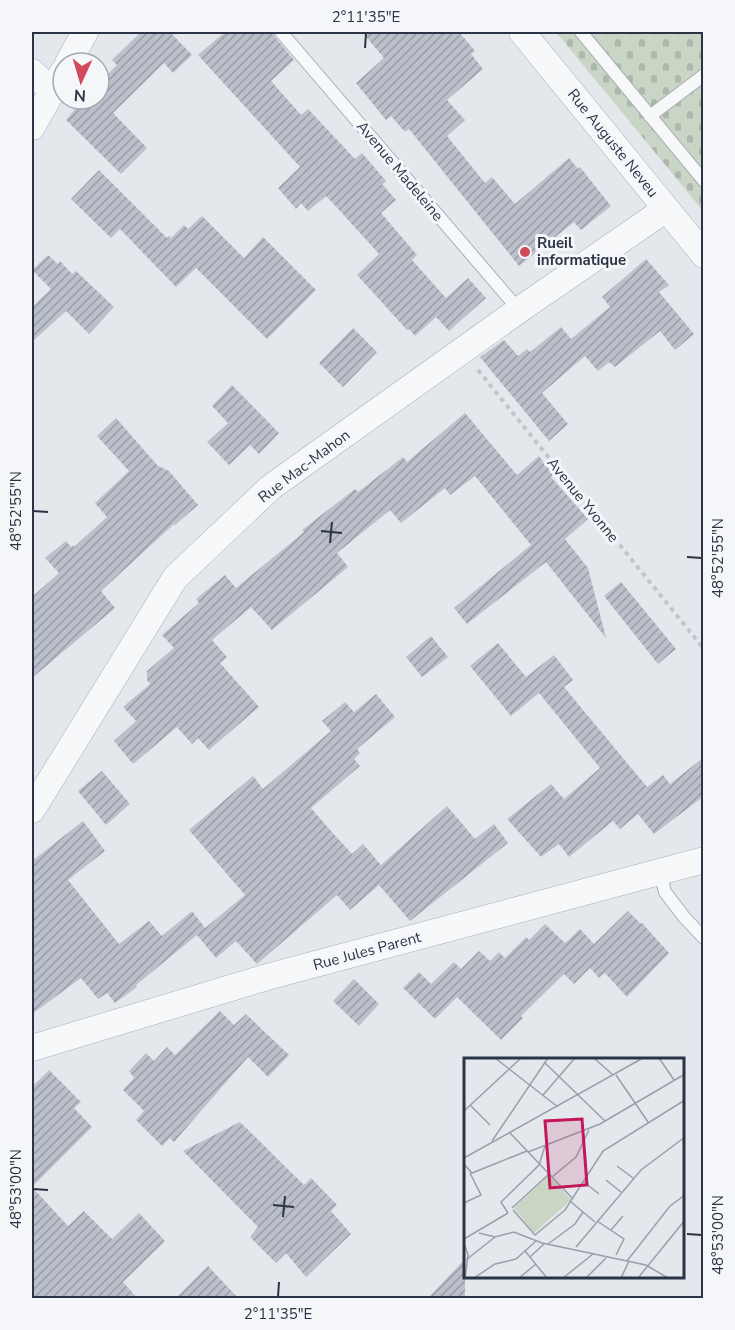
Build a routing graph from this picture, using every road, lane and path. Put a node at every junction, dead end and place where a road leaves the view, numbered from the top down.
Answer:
1 (85, 32) edge
2 (281, 32) edge
3 (522, 32) edge
4 (581, 32) edge
5 (75, 51) edge
6 (32, 72) edge
7 (704, 75) edge
8 (51, 79) edge
9 (51, 93) edge
10 (650, 116) junction
11 (32, 127) edge
12 (704, 181) edge
13 (666, 209) junction
14 (704, 255) edge
15 (519, 310) junction
16 (463, 351) junction
17 (704, 649) edge
18 (32, 810) edge
19 (704, 860) edge
20 (660, 872) junction
21 (704, 938) edge
22 (32, 1048) edge

1 - 5 street
2 - 15 lane, Avenue Madeleine
3 - 13 street, Rue Auguste Neveu
4 - 10 lane
6 - 8 street
7 - 10 lane
9 - 11 street
10 - 12 lane
13 - 14 street, Rue Auguste Neveu
13 - 15 street, Rue Mac-Mahon
15 - 16 street, Rue Mac-Mahon
16 - 17 path, Avenue Yvonne
16 - 18 street, Rue Mac-Mahon
19 - 20 street, Rue Jules Parent
20 - 21 lane
20 - 22 street, Rue Jules Parent

